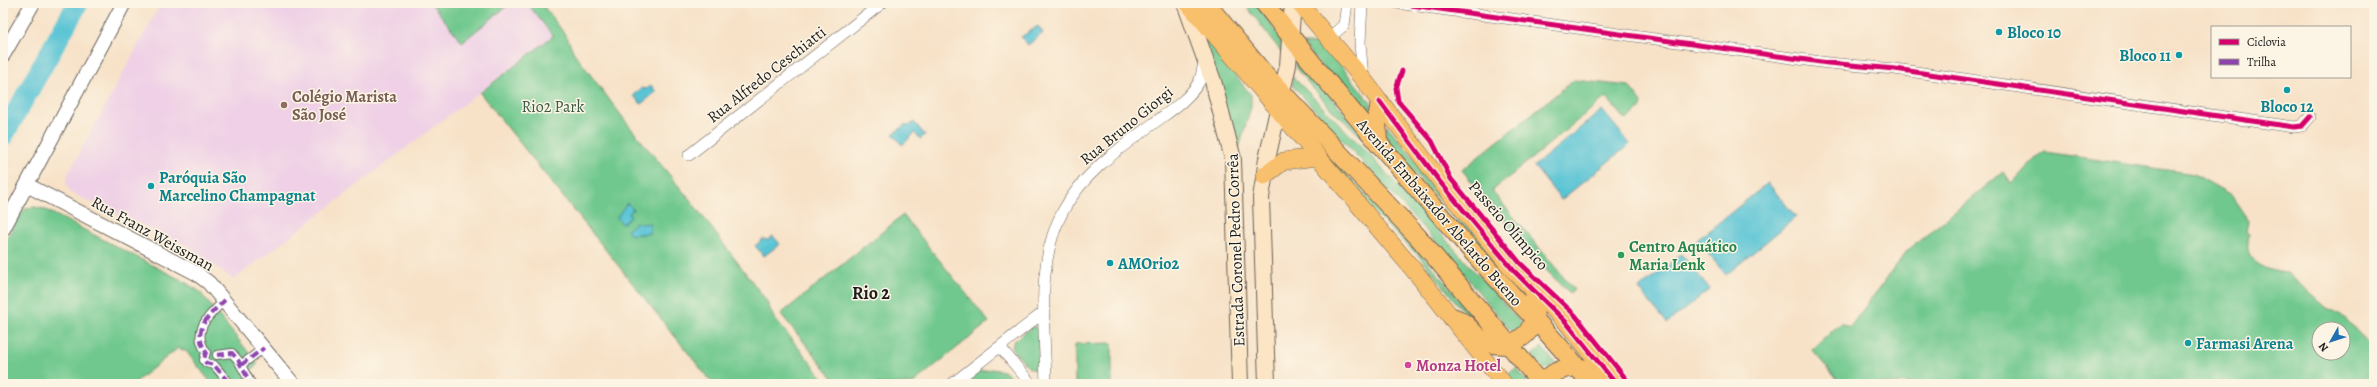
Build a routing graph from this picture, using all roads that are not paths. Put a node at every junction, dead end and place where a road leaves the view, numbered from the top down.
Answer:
1 (34, 3) edge
2 (124, 3) edge
3 (882, 3) edge
4 (1187, 3) edge
5 (1206, 3) edge
6 (1264, 3) edge
7 (1293, 3) edge
8 (1299, 3) edge
9 (1347, 3) edge
10 (1362, 3) edge
11 (1397, 3) edge
12 (1291, 37) junction
13 (1329, 38) junction
14 (3, 55) edge
15 (1205, 58) junction
16 (1363, 79) junction
17 (1282, 93) junction
18 (1380, 102) junction
19 (1278, 112) junction
20 (2310, 117) dead end
21 (1378, 144) junction
22 (689, 156) dead end
23 (1317, 157) junction
24 (1264, 176) junction
25 (27, 185) junction
26 (3, 229) edge
27 (1534, 290) junction
28 (224, 300) junction
29 (1044, 312) junction
30 (1452, 317) junction
31 (1534, 318) junction
32 (1508, 344) junction
33 (1000, 347) junction
34 (264, 348) junction
35 (206, 352) junction
36 (217, 355) junction
37 (214, 365) junction
38 (241, 366) junction
39 (1578, 367) junction
40 (230, 384) edge
41 (251, 384) edge
42 (293, 384) edge
43 (952, 384) edge
44 (1031, 384) edge
45 (1046, 384) edge
46 (1240, 384) edge
47 (1267, 384) edge
48 (1504, 384) edge
49 (1541, 384) edge
50 (1591, 384) edge
51 (1606, 384) edge
52 (1616, 384) edge

1 - 14 street
2 - 25 street
3 - 22 street, Rua Alfredo Ceschiatti
4 - 15 main road, Estrada Coronel Pedro Corrêa
4 - 19 main road
5 - 17 highway, Avenida Embaixador Abelardo Bueno
6 - 12 highway, Avenida Embaixador Abelardo Bueno
7 - 12 main road, Estrada Coronel Pedro Corrêa
8 - 13 main road, Avenida Embaixador Abelardo Bueno
9 - 13 street
10 - 16 street
11 - 20 street
12 - 17 main road, Estrada Coronel Pedro Corrêa
12 - 21 highway, Avenida Embaixador Abelardo Bueno
13 - 16 main road, Avenida Embaixador Abelardo Bueno
15 - 29 street, Rua Bruno Giorgi
15 - 46 main road, Estrada Coronel Pedro Corrêa
16 - 18 main road, Avenida Embaixador Abelardo Bueno
17 - 19 main road, Estrada Coronel Pedro Corrêa
17 - 32 highway, Avenida Embaixador Abelardo Bueno
18 - 21 highway
18 - 27 main road, Avenida Embaixador Abelardo Bueno
19 - 23 main road
19 - 24 main road, Estrada Coronel Pedro Corrêa
21 - 31 highway, Avenida Embaixador Abelardo Bueno
23 - 24 main road
23 - 30 main road
24 - 47 main road, Estrada Coronel Pedro Corrêa
25 - 26 street
25 - 28 street, Rua Franz Weissman
27 - 31 highway
27 - 52 main road, Avenida Embaixador Abelardo Bueno
28 - 34 street, Rua Franz Weissman
28 - 35 street
29 - 33 street
29 - 45 street, Rua Bruno Giorgi
30 - 32 highway
30 - 48 main road
31 - 32 highway
31 - 39 highway, Avenida Embaixador Abelardo Bueno
32 - 49 highway, Avenida Embaixador Abelardo Bueno
33 - 43 street
33 - 44 street
34 - 38 street
34 - 42 street, Rua Franz Weissman
35 - 36 street
35 - 37 street
36 - 37 street
36 - 38 street
37 - 40 street
38 - 41 street
39 - 49 highway
39 - 50 highway, Avenida Embaixador Abelardo Bueno
39 - 51 highway

